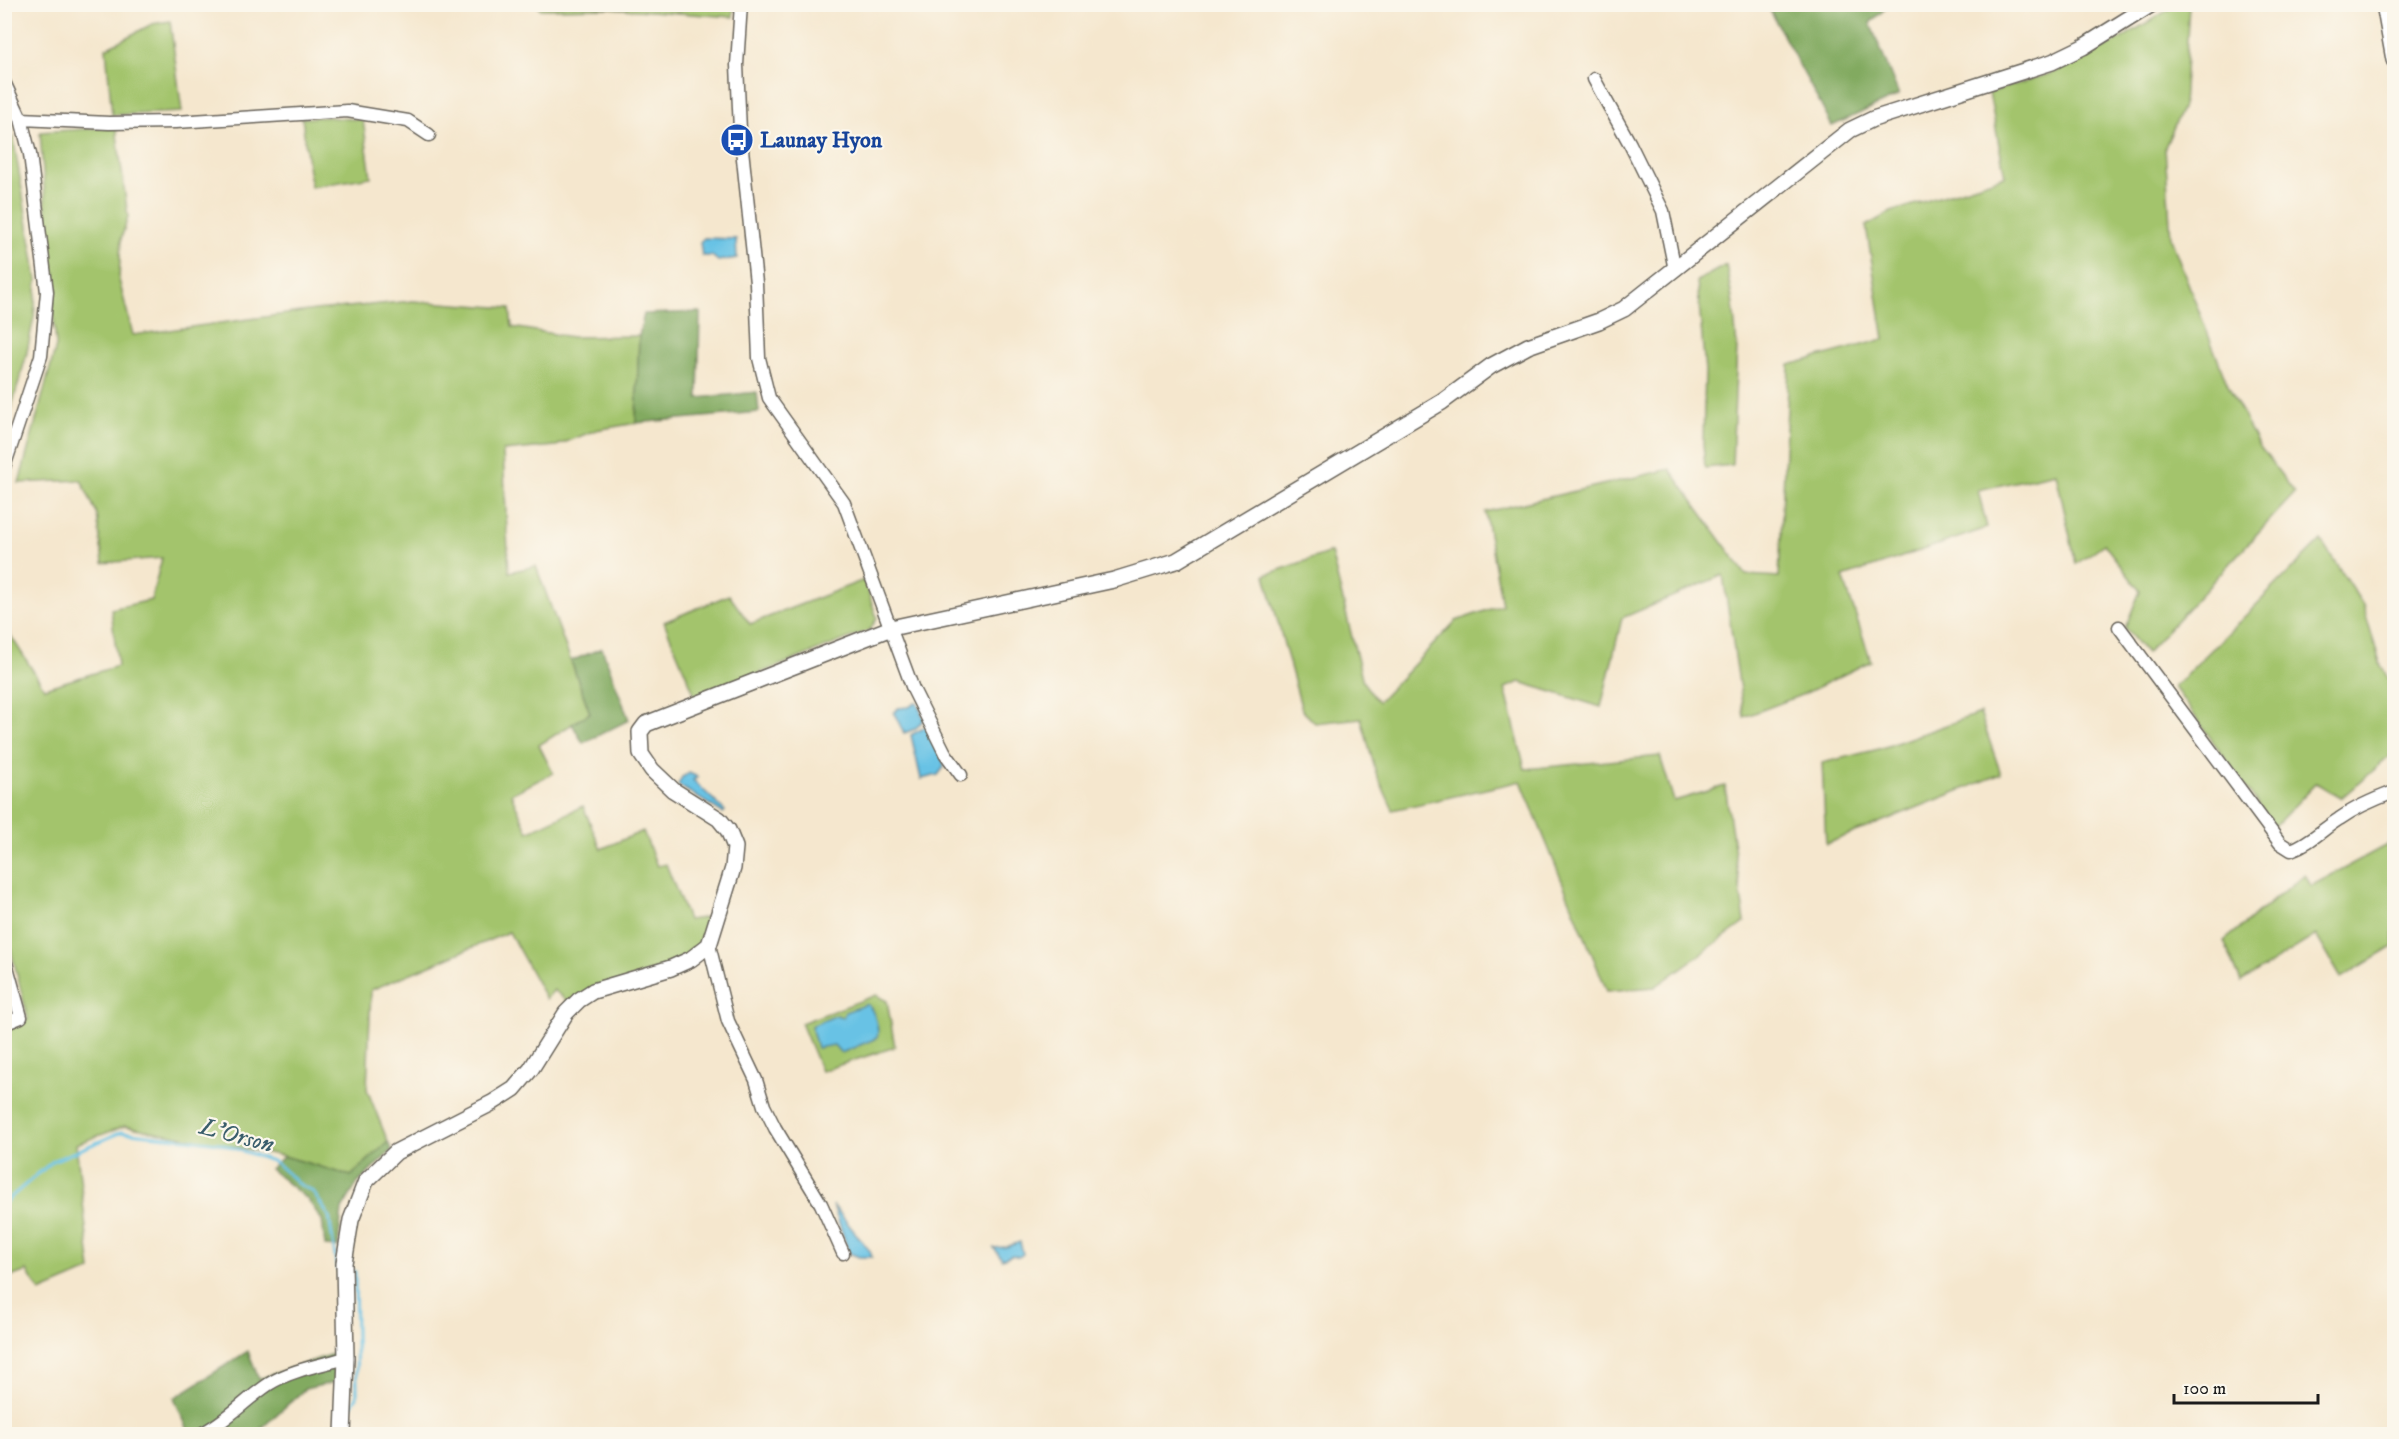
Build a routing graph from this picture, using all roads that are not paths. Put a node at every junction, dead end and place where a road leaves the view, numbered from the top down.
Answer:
1 (741, 4) edge
2 (2152, 4) edge
3 (2384, 4) edge
4 (2394, 60) edge
5 (1594, 79) dead end
6 (4, 82) edge
7 (21, 120) junction
8 (429, 135) dead end
9 (1675, 270) junction
10 (4, 467) edge
11 (2119, 627) dead end
12 (891, 628) junction
13 (961, 775) dead end
14 (2394, 792) edge
15 (709, 945) junction
16 (4, 956) edge
17 (4, 1024) edge
18 (843, 1253) dead end
19 (346, 1359) junction
20 (201, 1434) edge
21 (343, 1434) edge

1 - 12 street
2 - 9 street
3 - 4 street
5 - 9 street
6 - 7 street
7 - 8 street
7 - 10 street
9 - 12 street
11 - 14 street
12 - 13 street
12 - 15 street
15 - 18 street
15 - 19 street
16 - 17 street
19 - 20 street
19 - 21 street

